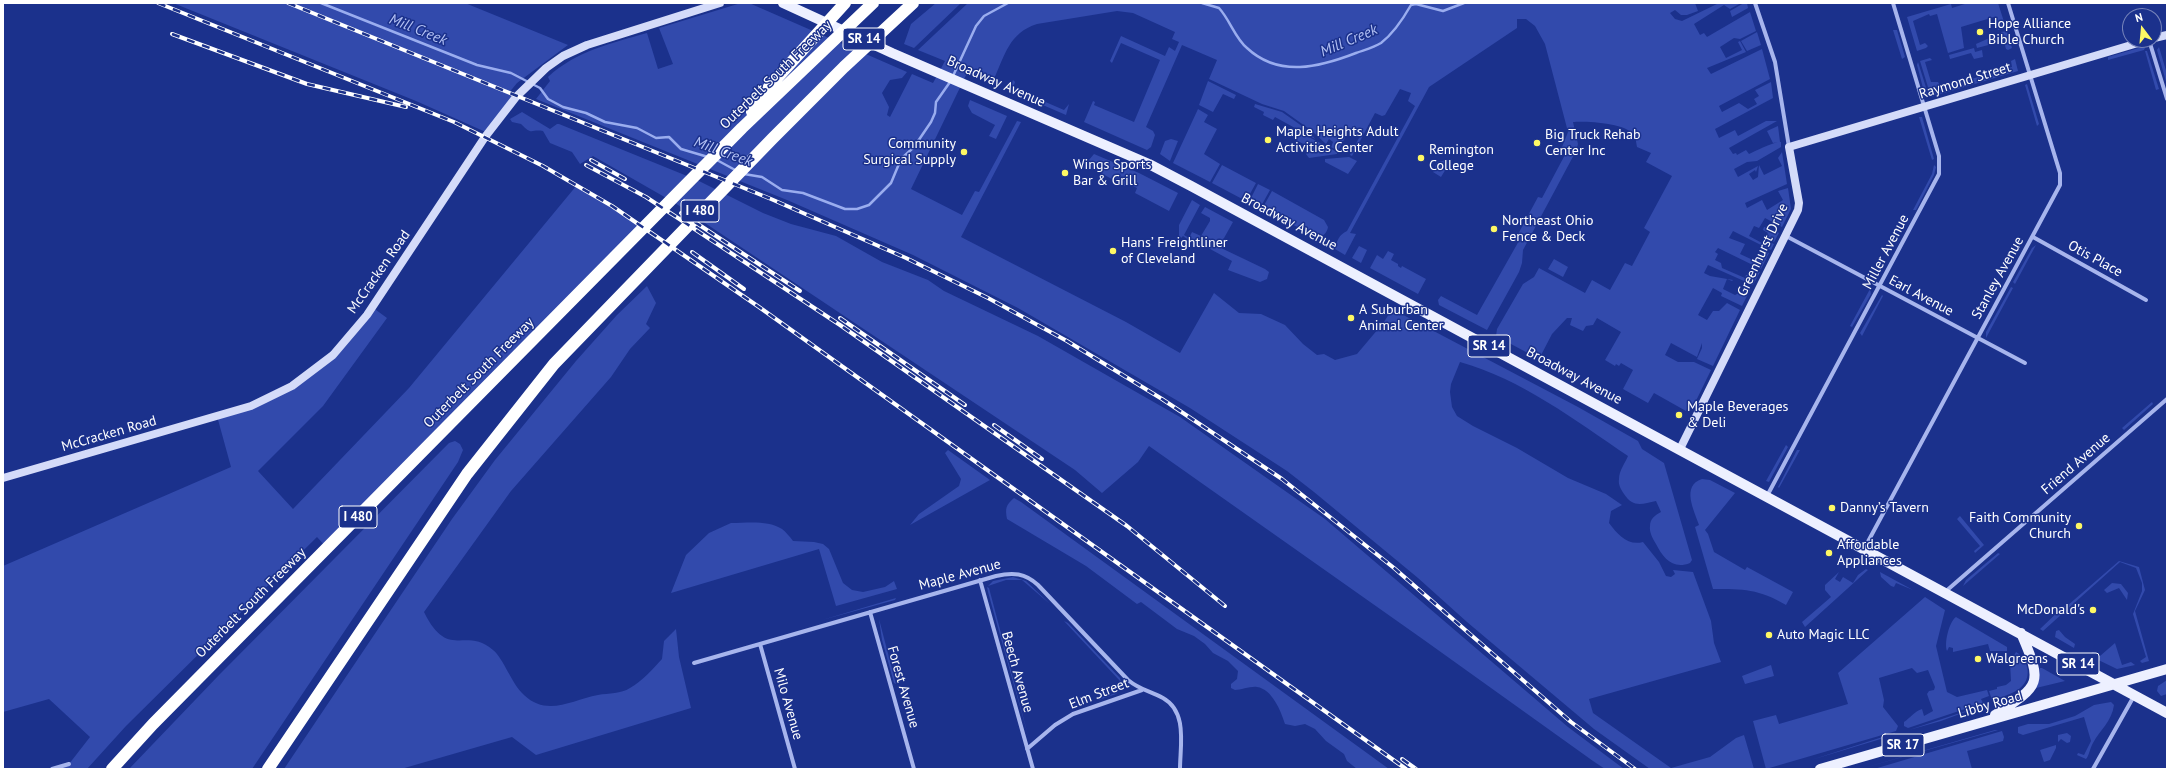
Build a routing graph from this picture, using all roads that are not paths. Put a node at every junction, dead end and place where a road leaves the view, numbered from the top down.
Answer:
1 (720, 3) edge
2 (783, 3) edge
3 (845, 3) edge
4 (913, 3) edge
5 (1755, 3) edge
6 (1893, 3) edge
7 (2008, 3) edge
8 (871, 4) edge
9 (2122, 48) edge
10 (2151, 48) edge
11 (2030, 75) junction
12 (2167, 100) edge
13 (1924, 107) junction
14 (742, 128) junction
15 (1789, 147) junction
16 (1786, 236) junction
17 (2033, 237) junction
18 (1880, 287) junction
19 (2146, 300) dead end
20 (1977, 339) junction
21 (2025, 363) dead end
22 (2167, 399) edge
23 (1680, 449) junction
24 (3, 478) edge
25 (1767, 496) junction
26 (1864, 549) junction
27 (980, 580) junction
28 (1945, 592) junction
29 (870, 612) junction
30 (2021, 633) junction
31 (760, 644) junction
32 (694, 663) dead end
33 (2167, 669) edge
34 (2113, 684) junction
35 (1142, 690) junction
36 (2134, 696) junction
37 (2167, 713) edge
38 (1985, 721) junction
39 (1027, 749) junction
40 (69, 764) dead end
41 (52, 769) edge
42 (112, 769) edge
43 (268, 769) edge
44 (795, 769) edge
45 (914, 769) edge
46 (1033, 769) edge
47 (1180, 769) edge
48 (1820, 769) edge
49 (2093, 769) edge

1 - 24 street, McCracken Road
2 - 23 main road, Broadway Avenue / SR 14
3 - 14 highway
4 - 43 highway, I 480
5 - 15 street, Greenhurst Drive
6 - 13 street, Miller Avenue
7 - 11 street, Stanley Avenue
8 - 14 highway, Outerbelt South Freeway / I 480
9 - 11 street, Raymond Street
10 - 12 street
11 - 13 street, Raymond Street
11 - 17 street, Stanley Avenue
13 - 15 street, Raymond Street
13 - 18 street, Miller Avenue
14 - 42 highway, Outerbelt South Freeway / I 480
15 - 16 street, Greenhurst Drive
16 - 18 street, Earl Avenue
16 - 23 street, Greenhurst Drive
17 - 19 street, Otis Place
17 - 20 street, Stanley Avenue
18 - 20 street, Earl Avenue
18 - 25 street, Miller Avenue
20 - 21 street, Earl Avenue
20 - 26 street, Stanley Avenue
22 - 28 street, Friend Avenue
23 - 25 main road, Broadway Avenue / SR 14
25 - 26 main road, Broadway Avenue / SR 14
26 - 28 main road, Broadway Avenue / SR 14
27 - 29 street, Maple Avenue
27 - 35 street, Maple Avenue
27 - 39 street, Beech Avenue
28 - 30 main road, Broadway Avenue / SR 14
29 - 31 street, Maple Avenue
29 - 45 street, Forest Avenue
30 - 34 main road, Broadway Avenue / SR 14
30 - 38 main road
31 - 32 street, Maple Avenue
31 - 44 street, Milo Avenue
33 - 34 main road, Libby Road / SR 17
34 - 36 main road, Broadway Avenue / SR 14
34 - 38 main road, Libby Road / SR 17
35 - 39 street, Elm Street
35 - 47 street, Maple Avenue
36 - 37 main road, Broadway Avenue / SR 14
36 - 49 street
38 - 48 main road, Libby Road / SR 17
39 - 46 street, Beech Avenue
40 - 41 street

